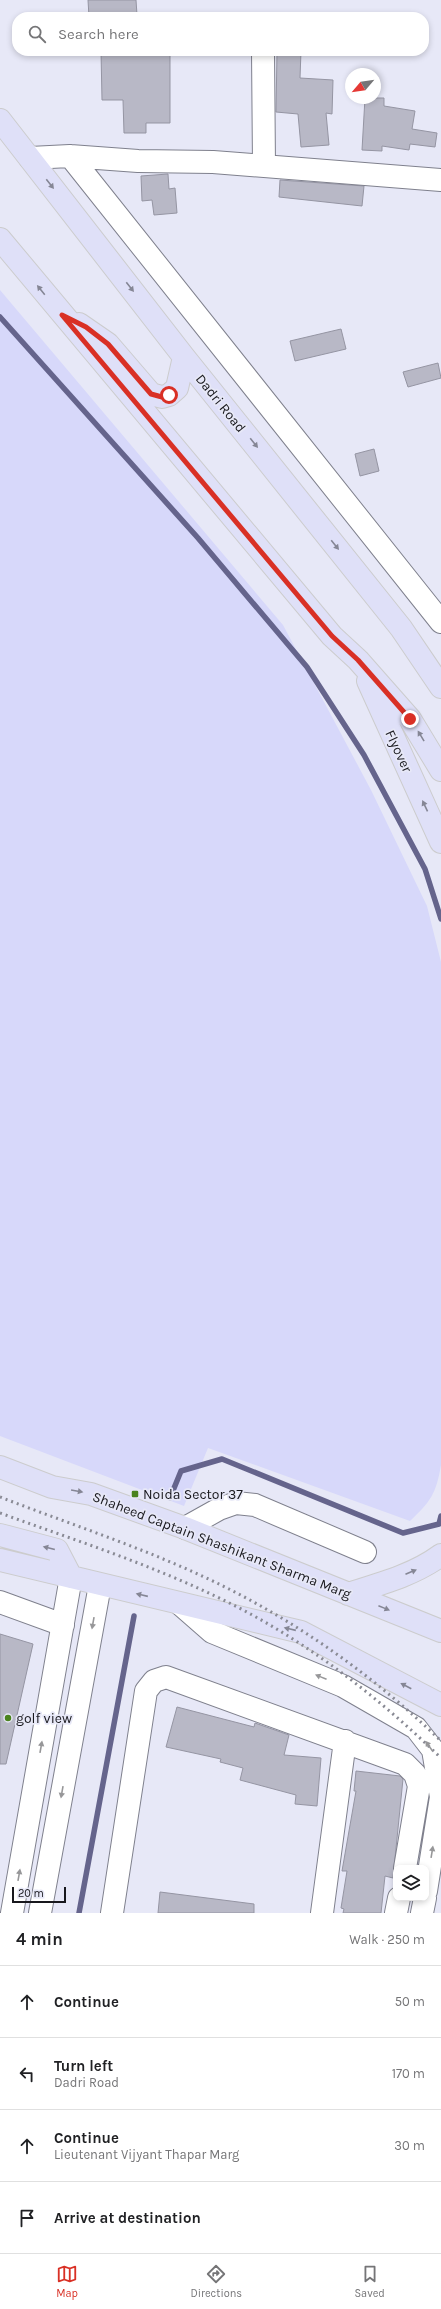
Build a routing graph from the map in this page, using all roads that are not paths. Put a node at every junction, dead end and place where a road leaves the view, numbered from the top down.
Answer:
1 (263, 56) edge
2 (0, 120) edge
3 (70, 156) junction
4 (30, 158) junction
5 (264, 166) junction
6 (441, 180) edge
7 (0, 239) edge
8 (62, 315) junction
9 (184, 357) junction
10 (441, 622) edge
11 (358, 660) junction
12 (441, 686) edge
13 (441, 770) edge
14 (441, 842) edge
15 (0, 1467) edge
16 (0, 1481) edge
17 (52, 1487) junction
18 (185, 1528) junction
19 (0, 1535) edge
20 (365, 1552) dead end
21 (441, 1555) edge
22 (0, 1560) edge
23 (71, 1577) junction
24 (100, 1585) junction
25 (348, 1594) junction
26 (0, 1602) edge
27 (180, 1604) junction
28 (63, 1625) junction
29 (441, 1631) edge
30 (441, 1704) edge
31 (345, 1741) junction
32 (441, 1797) edge
33 (405, 1865) edge
34 (429, 1872) edge
35 (398, 1901) edge
36 (424, 1901) edge
37 (12, 1913) edge
38 (40, 1913) edge
39 (112, 1913) edge
40 (322, 1913) edge
41 (396, 1913) edge
42 (422, 1913) edge

1 - 5 street
2 - 4 main road, Dadri Road
3 - 4 street
3 - 5 street
3 - 10 street
4 -> 9 main road, Dadri Road
5 - 6 street
8 -> 7 main road
8 - 9 main road
8 - 11 main road
9 -> 12 main road, Dadri Road
13 -> 11 main road
14 -> 11 main road, Flyover
15 - 17 main road, Shaheed Captain Shashikant Sharma Marg
16 - 17 main road
17 -> 18 main road, Shaheed Captain Shashikant Sharma Marg
18 - 20 street
18 - 25 main road, Shaheed Captain Shashikant Sharma Marg
23 -> 19 main road
25 -> 21 main road
22 - 23 main road
23 - 24 main road
23 - 28 street
27 -> 24 main road
24 -> 38 street
25 -> 29 main road, Shaheed Captain Shashikant Sharma Marg
26 - 28 street
30 -> 27 main road
32 -> 27 street
37 -> 28 street
31 - 33 street
31 - 39 street
31 - 40 street
34 -> 32 street
35 - 41 street
36 - 42 street

